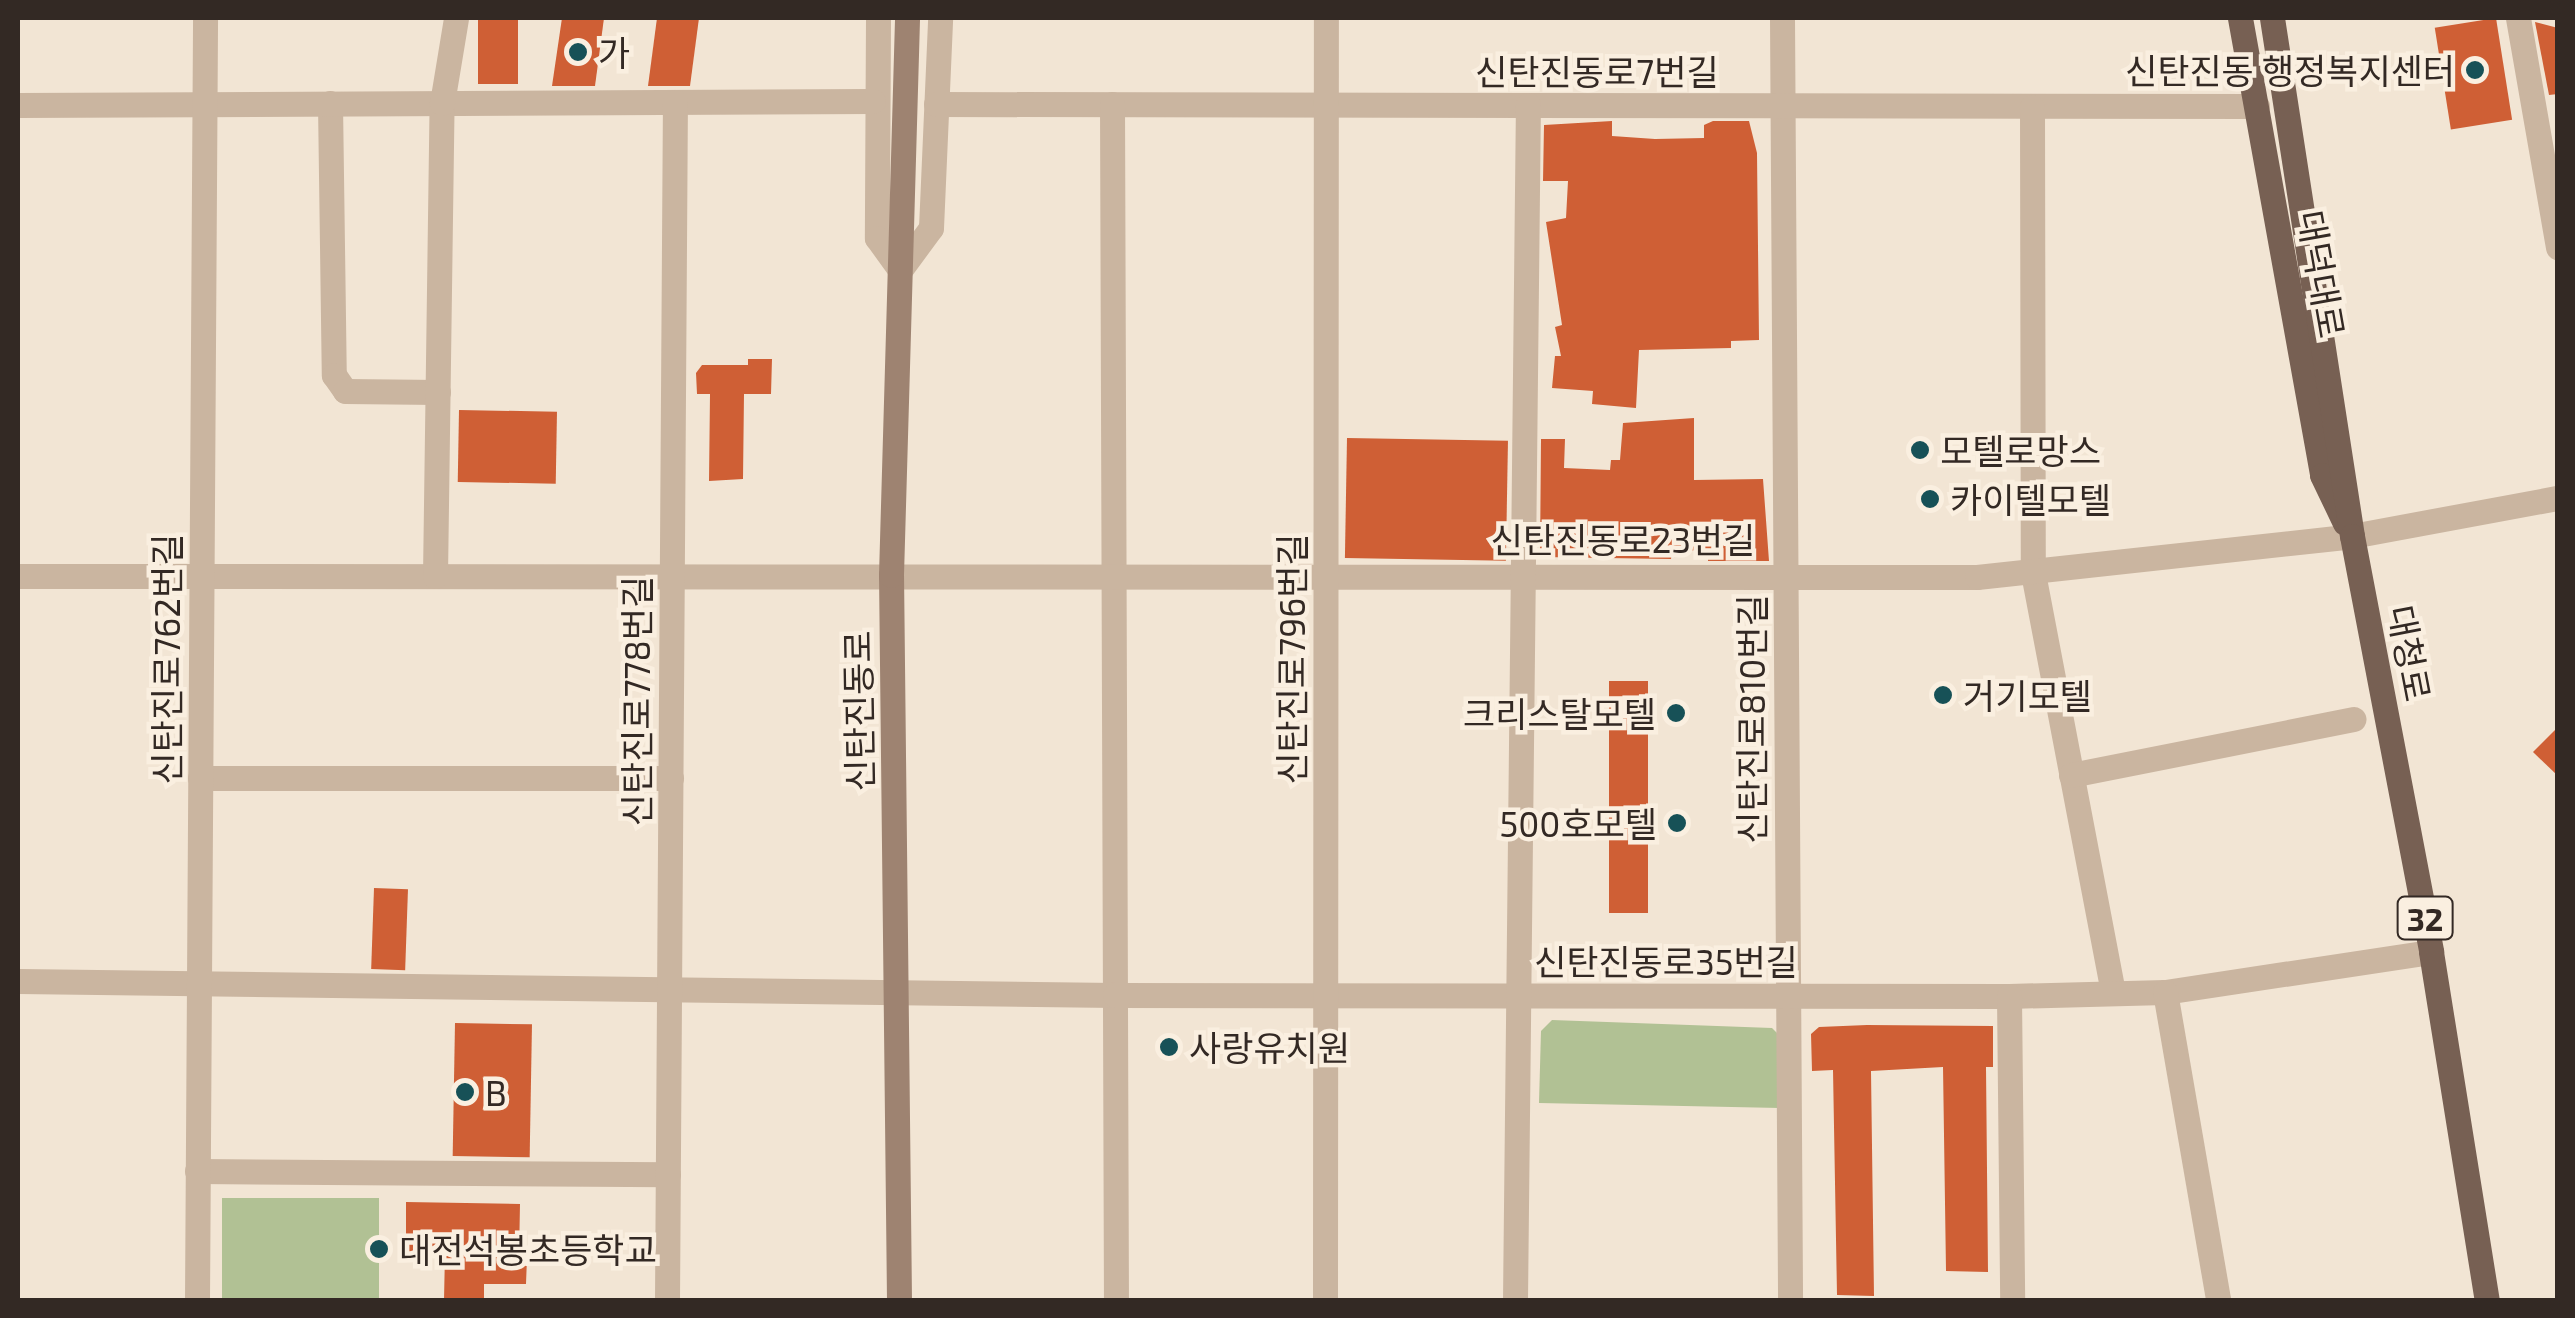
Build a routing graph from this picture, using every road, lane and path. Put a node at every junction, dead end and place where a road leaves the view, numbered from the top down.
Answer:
1 (206, 18) edge
2 (456, 18) edge
3 (878, 18) edge
4 (906, 18) edge
5 (940, 18) edge
6 (1326, 18) edge
7 (1782, 18) edge
8 (2240, 18) edge
9 (2272, 18) edge
10 (2518, 18) edge
11 (874, 100) junction
12 (674, 102) junction
13 (330, 103) junction
14 (442, 103) junction
15 (205, 104) junction
16 (936, 104) junction
17 (1112, 104) junction
18 (18, 105) edge
19 (1528, 105) junction
20 (1783, 106) junction
21 (2257, 106) junction
22 (2032, 107) junction
23 (1326, 108) junction
24 (2558, 248) edge
25 (900, 270) junction
26 (438, 392) junction
27 (2558, 498) edge
28 (2352, 536) junction
29 (2033, 573) junction
30 (1326, 574) junction
31 (1523, 574) junction
32 (1786, 574) junction
33 (672, 575) junction
34 (891, 575) junction
35 (18, 576) edge
36 (202, 576) junction
37 (435, 576) junction
38 (1113, 576) junction
39 (2354, 719) dead end
40 (2071, 775) junction
41 (200, 778) junction
42 (670, 778) junction
43 (2431, 952) junction
44 (18, 981) edge
45 (199, 983) junction
46 (669, 989) junction
47 (2114, 990) junction
48 (898, 992) junction
49 (2166, 992) junction
50 (1325, 994) junction
51 (1115, 995) junction
52 (1518, 995) junction
53 (2009, 996) junction
54 (1788, 997) junction
55 (198, 1171) junction
56 (668, 1174) junction
57 (196, 1300) edge
58 (667, 1300) edge
59 (899, 1300) edge
60 (1116, 1300) edge
61 (1325, 1300) edge
62 (1515, 1300) edge
63 (1790, 1300) edge
64 (2012, 1300) edge
65 (2218, 1300) edge
66 (2487, 1300) edge

1 - 15 street, 신탄진로762번길
2 - 14 street
3 - 11 street
4 - 25 main road, 신탄진동로
5 - 16 street
6 - 23 street, 신탄진로796번길
7 - 20 street, 신탄진로810번길
8 - 21 main road, 대덕대로 / 32
9 - 28 main road, 대청로 / 32
10 - 24 street
11 - 12 street
11 - 25 street
12 - 14 street
12 - 33 street, 신탄진로778번길
13 - 14 street
13 - 15 street
13 - 26 street
14 - 26 street
15 - 18 street
15 - 36 street, 신탄진로762번길
16 - 17 street, 신탄진동로7번길
16 - 25 street
17 - 23 street, 신탄진동로7번길
17 - 38 street
19 - 20 street, 신탄진동로7번길
19 - 23 street, 신탄진동로7번길
19 - 31 street
20 - 22 street, 신탄진동로7번길
20 - 32 street, 신탄진로810번길
21 - 22 street, 신탄진동로7번길
21 - 28 main road, 대덕대로 / 32
22 - 29 street
23 - 30 street, 신탄진로796번길
25 - 34 main road, 신탄진동로
26 - 37 street
27 - 28 street, 신탄진동로23번길
28 - 29 street, 신탄진동로23번길
28 - 43 main road, 대청로 / 32
29 - 32 street, 신탄진동로23번길
29 - 40 street
30 - 31 street, 신탄진동로23번길
30 - 38 street, 신탄진동로23번길
30 - 50 street, 신탄진로796번길
31 - 32 street, 신탄진동로23번길
31 - 52 street
32 - 54 street, 신탄진로810번길
33 - 34 street, 신탄진동로23번길
33 - 37 street, 신탄진동로23번길
33 - 42 street, 신탄진로778번길
34 - 38 street, 신탄진동로23번길
34 - 48 main road, 신탄진동로
35 - 36 street, 신탄진동로23번길
36 - 37 street, 신탄진동로23번길
36 - 41 street, 신탄진로762번길
38 - 51 street
39 - 40 street
40 - 47 street
41 - 42 street
41 - 45 street, 신탄진로762번길
42 - 46 street, 신탄진로778번길
43 - 49 street, 신탄진동로35번길
43 - 66 main road, 대청로 / 32
44 - 45 street, 신탄진동로35번길
45 - 46 street, 신탄진동로35번길
45 - 55 street, 신탄진로762번길
46 - 48 street, 신탄진동로35번길
46 - 56 street, 신탄진로778번길
47 - 49 street, 신탄진동로35번길
47 - 53 street, 신탄진동로35번길
48 - 51 street, 신탄진동로35번길
48 - 59 main road, 신탄진동로
49 - 65 street
50 - 51 street, 신탄진동로35번길
50 - 52 street, 신탄진동로35번길
50 - 61 street, 신탄진로796번길
51 - 60 street
52 - 54 street, 신탄진동로35번길
52 - 62 street
53 - 54 street, 신탄진동로35번길
53 - 64 street
54 - 63 street, 신탄진로810번길
55 - 56 street
55 - 57 street, 신탄진로762번길
56 - 58 street, 신탄진로778번길

